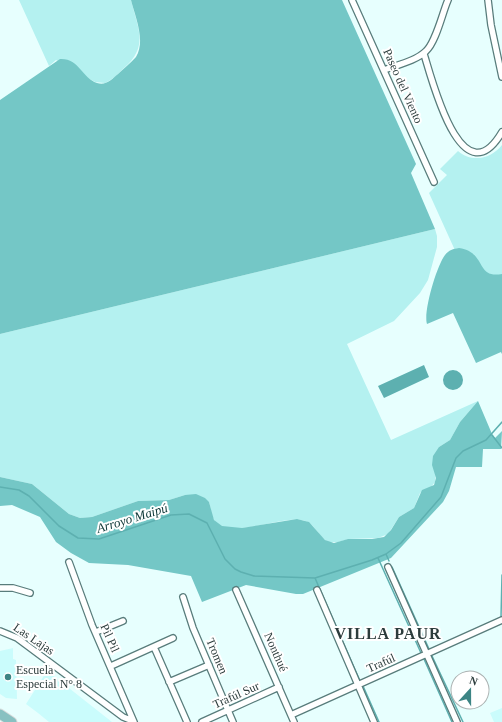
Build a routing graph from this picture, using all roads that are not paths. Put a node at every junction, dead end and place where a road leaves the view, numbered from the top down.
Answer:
1 (352, 0) edge
2 (448, 0) edge
3 (488, 0) edge
4 (424, 54) junction
5 (384, 70) junction
6 (502, 77) edge
7 (502, 132) edge
8 (434, 182) dead end
9 (69, 562) dead end
10 (388, 567) dead end
11 (0, 588) edge
12 (236, 590) dead end
13 (317, 590) dead end
14 (30, 593) dead end
15 (183, 597) dead end
16 (502, 620) edge
17 (123, 622) dead end
18 (0, 631) edge
19 (96, 632) junction
20 (173, 638) dead end
21 (154, 647) junction
22 (427, 654) junction
23 (209, 665) junction
24 (111, 666) junction
25 (170, 682) junction
26 (358, 685) junction
27 (279, 687) junction
28 (228, 710) junction
29 (0, 714) edge
30 (292, 715) junction
31 (134, 721) edge
32 (12, 722) edge
33 (187, 722) edge
34 (202, 722) edge
35 (233, 722) edge
36 (294, 722) edge
37 (374, 722) edge
38 (457, 722) edge

1 - 5 street, Paseo del Viento
2 - 4 street
3 - 6 street
4 - 5 street
4 - 7 street
5 - 8 street, Paseo del Viento
9 - 19 street, Pil Pil
10 - 22 street
11 - 14 street
12 - 27 street, Nonthué
13 - 26 street
15 - 23 street, Tromen
16 - 22 street, Trafúl
17 - 19 street
18 - 31 street, Las Lajas
19 - 24 street, Pil Pil
20 - 21 street
21 - 24 street
21 - 25 street
22 - 26 street, Trafúl
22 - 38 street
23 - 25 street
23 - 28 street, Tromen
24 - 31 street, Pil Pil
25 - 33 street
26 - 30 street, Trafúl
26 - 37 street
27 - 28 street, Trafúl Sur
27 - 30 street, Nonthué
28 - 34 street, Trafúl Sur
28 - 35 street, Tromen
29 - 32 main road
30 - 36 street, Nonthué

